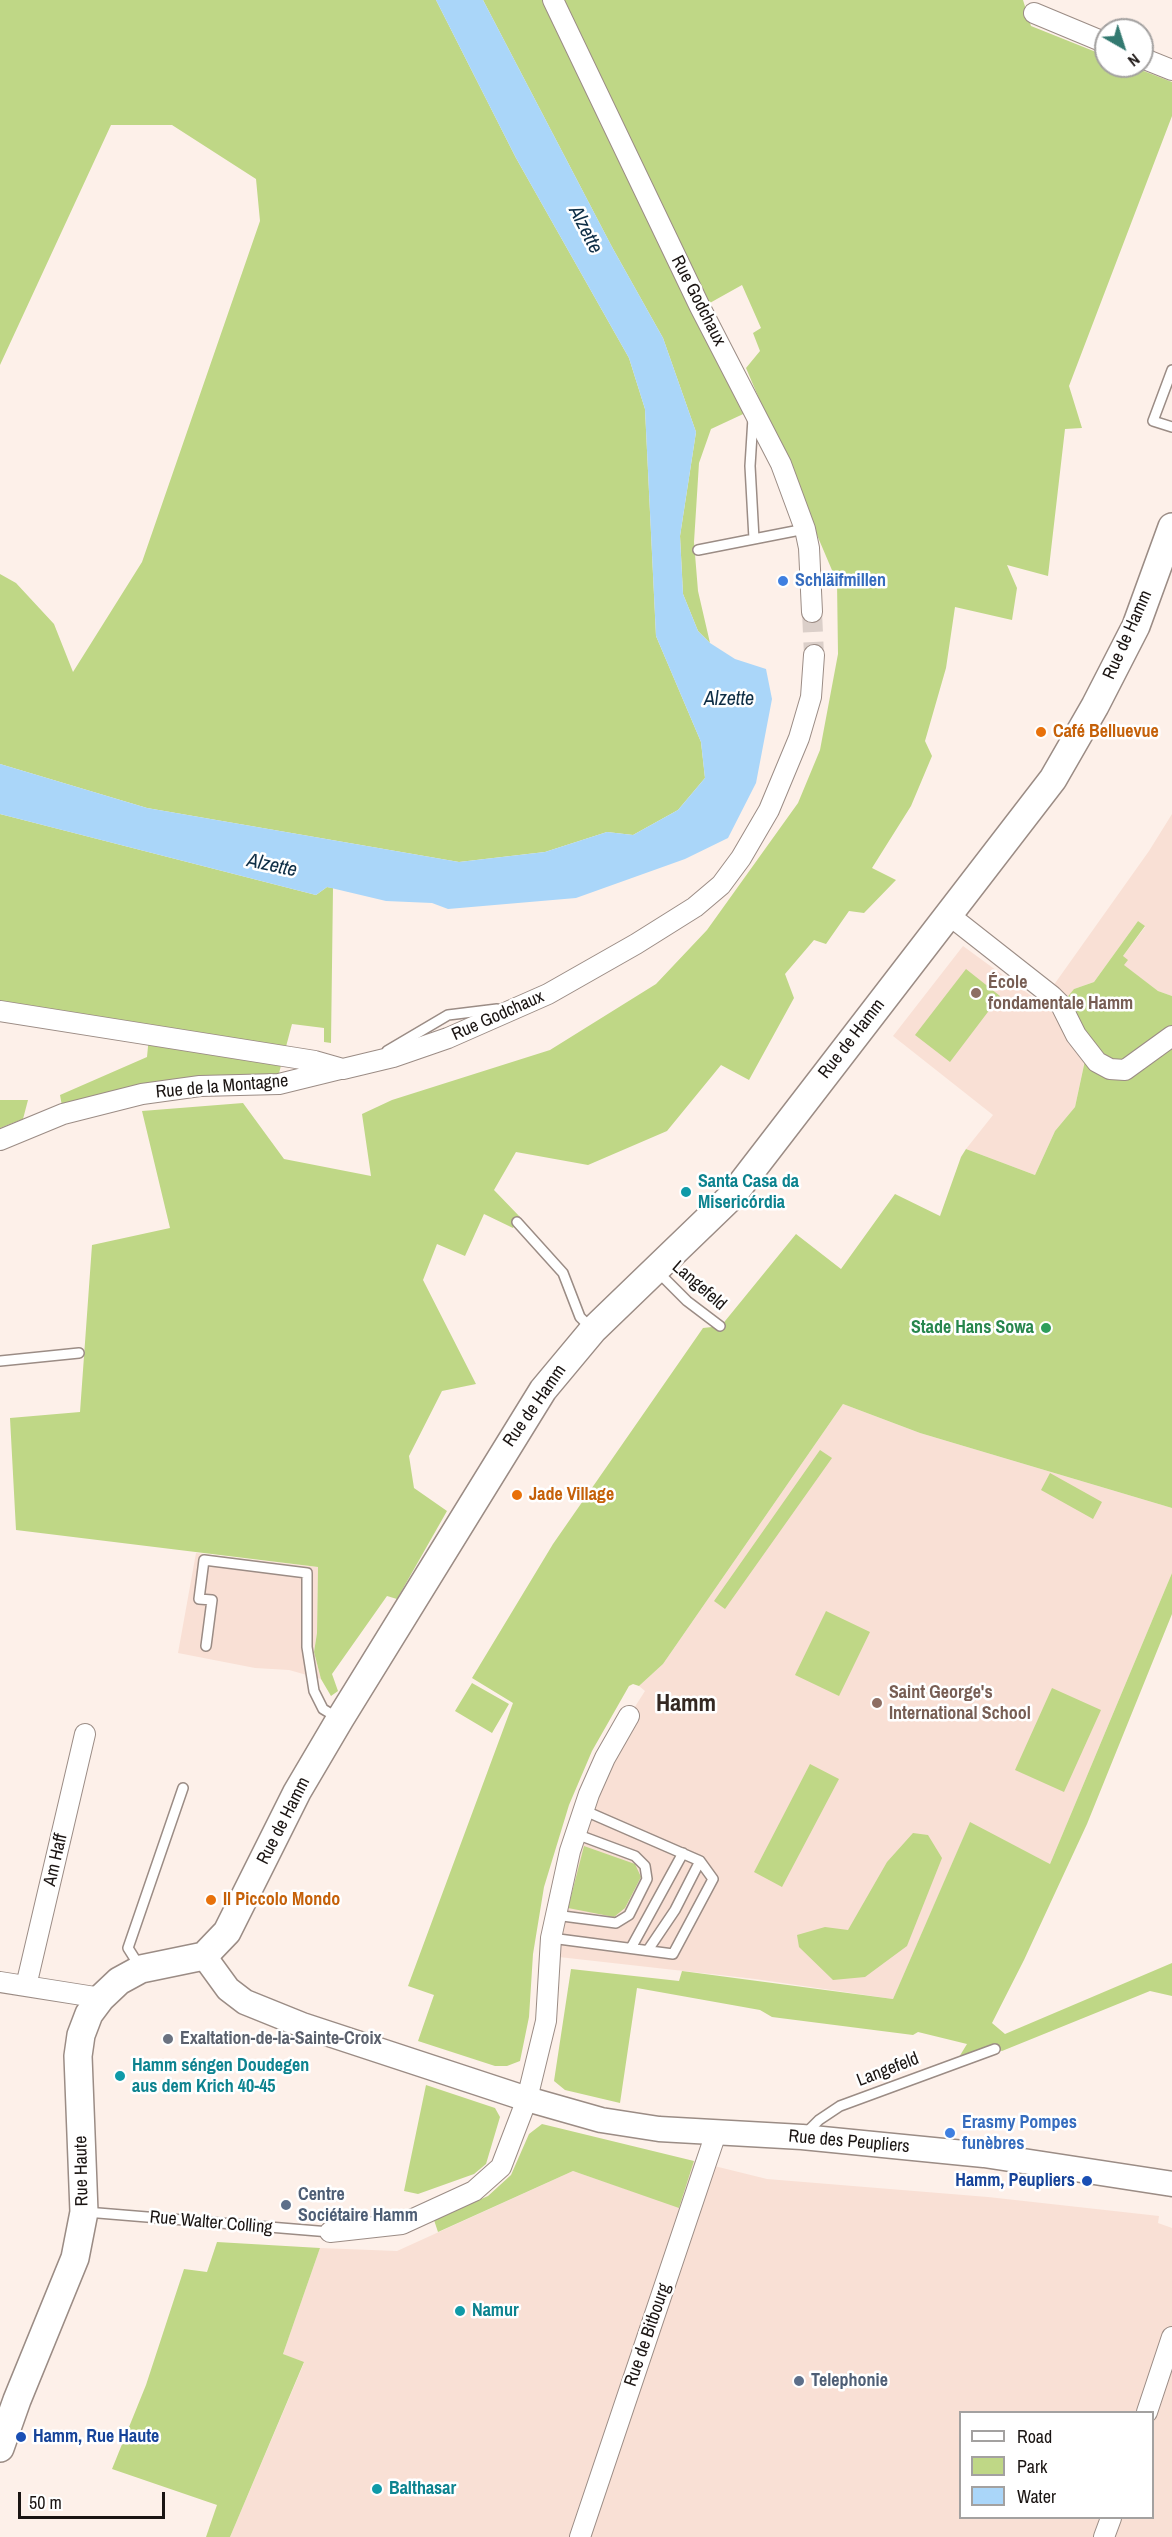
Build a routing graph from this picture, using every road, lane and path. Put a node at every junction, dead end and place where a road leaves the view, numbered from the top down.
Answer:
1 (553, 0) edge
2 (1034, 13) dead end
3 (1094, 38) edge
4 (1154, 63) edge
5 (1172, 70) edge
6 (1172, 370) edge
7 (754, 409) junction
8 (1172, 427) edge
9 (1172, 527) edge
10 (805, 529) junction
11 (754, 538) junction
12 (698, 550) dead end
13 (812, 612) tunnel mouth
14 (814, 655) tunnel mouth
15 (949, 915) junction
16 (0, 1011) edge
17 (1172, 1036) edge
18 (343, 1069) junction
19 (0, 1140) edge
20 (517, 1222) dead end
21 (656, 1271) junction
22 (720, 1326) dead end
23 (593, 1330) junction
24 (79, 1353) dead end
25 (0, 1361) edge
26 (206, 1646) dead end
27 (629, 1716) dead end
28 (340, 1719) junction
29 (85, 1734) dead end
30 (183, 1788) dead end
31 (583, 1810) junction
32 (576, 1834) junction
33 (683, 1853) junction
34 (700, 1862) junction
35 (555, 1915) junction
36 (551, 1938) junction
37 (631, 1948) junction
38 (648, 1950) junction
39 (204, 1956) junction
40 (141, 1969) junction
41 (0, 1982) edge
42 (27, 1986) junction
43 (101, 1998) junction
44 (994, 2049) dead end
45 (527, 2099) junction
46 (716, 2133) junction
47 (802, 2137) junction
48 (1172, 2184) edge
49 (84, 2212) junction
50 (330, 2232) joint
51 (1172, 2337) edge
52 (1146, 2411) edge
53 (0, 2448) edge
54 (1110, 2519) edge
55 (580, 2537) edge
56 (1104, 2537) edge

1 - 7 street, Rue Godchaux
2 - 3 street
4 - 5 street
6 - 8 lane
7 - 10 street, Rue Godchaux
7 - 11 lane
9 - 15 main road, Rue de Hamm
10 - 11 lane
10 - 13 street, Rue Godchaux
11 - 12 lane
14 - 18 street, Rue Godchaux
15 - 17 street
15 - 21 main road, Rue de Hamm
16 - 18 street, Rue Godchaux
18 - 19 street, Rue de la Montagne
20 - 23 lane
21 - 22 lane, Langefeld
21 - 23 main road, Rue de Hamm
23 - 28 main road, Rue de Hamm
24 - 25 lane
26 - 28 lane
27 - 31 street
28 - 39 main road, Rue de Hamm
29 - 42 street, Am Haff
30 - 40 lane
31 - 32 street
31 - 33 lane
32 - 35 street
32 - 35 lane
33 - 34 lane
33 - 37 lane
34 - 38 lane
34 - 38 lane
35 - 36 street
36 - 37 lane
36 - 45 street
37 - 38 lane
39 - 40 main road, Rue Haute
39 - 45 street, Rue des Peupliers
40 - 43 main road, Rue Haute
41 - 42 street
42 - 43 street
43 - 49 main road, Rue Haute
44 - 47 lane, Langefeld
45 - 46 street, Rue des Peupliers
45 - 50 street, Rue Walter Colling
46 - 47 street, Rue des Peupliers
46 - 55 street, Rue de Bitbourg
47 - 48 street, Rue des Peupliers
49 - 50 lane, Rue Walter Colling
49 - 53 main road, Rue Haute
51 - 52 street
54 - 56 street

